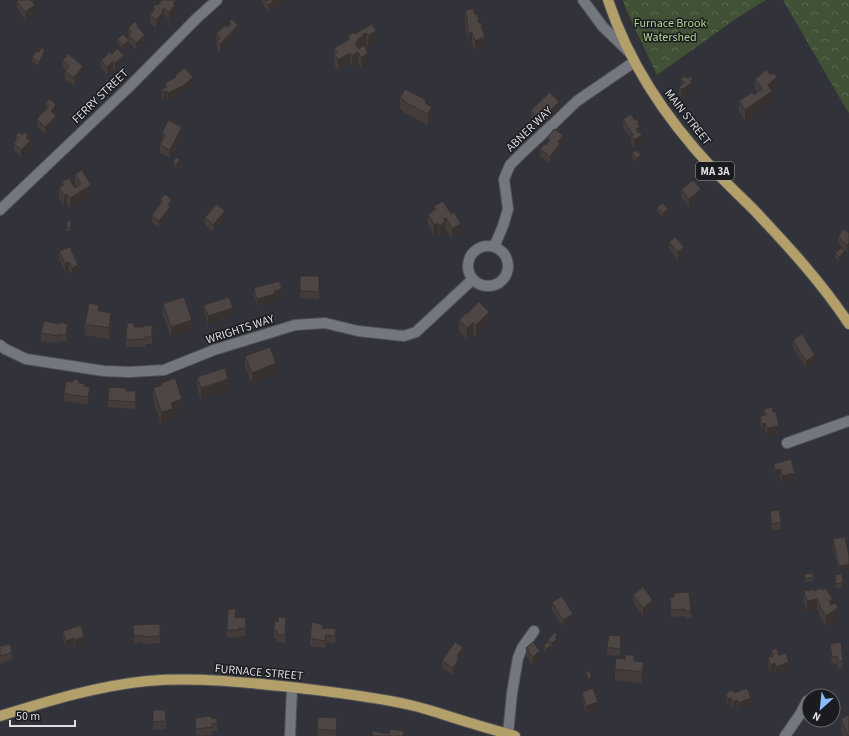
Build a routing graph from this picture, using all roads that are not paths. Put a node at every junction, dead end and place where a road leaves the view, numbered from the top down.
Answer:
1 (217, 0) edge
2 (583, 0) edge
3 (608, 0) edge
4 (632, 57) junction
5 (0, 210) edge
6 (494, 247) junction
7 (473, 279) junction
8 (849, 324) edge
9 (0, 345) edge
10 (849, 421) edge
11 (787, 443) dead end
12 (534, 631) dead end
13 (292, 688) junction
14 (801, 712) edge
15 (0, 716) edge
16 (511, 735) edge
17 (290, 736) edge
18 (785, 736) edge

1 - 5 street, FERRY STREET
2 - 4 street
3 - 4 main road, MAIN STREET / MA 3A
4 - 6 street, ABNER WAY
4 - 8 main road, MAIN STREET / MA 3A
6 - 7 street
6 - 7 street
7 - 9 street, WRIGHTS WAY
10 - 11 street
12 - 16 street
13 - 15 main road, FURNACE STREET
13 - 16 main road, FURNACE STREET
13 - 17 street
14 - 18 street

